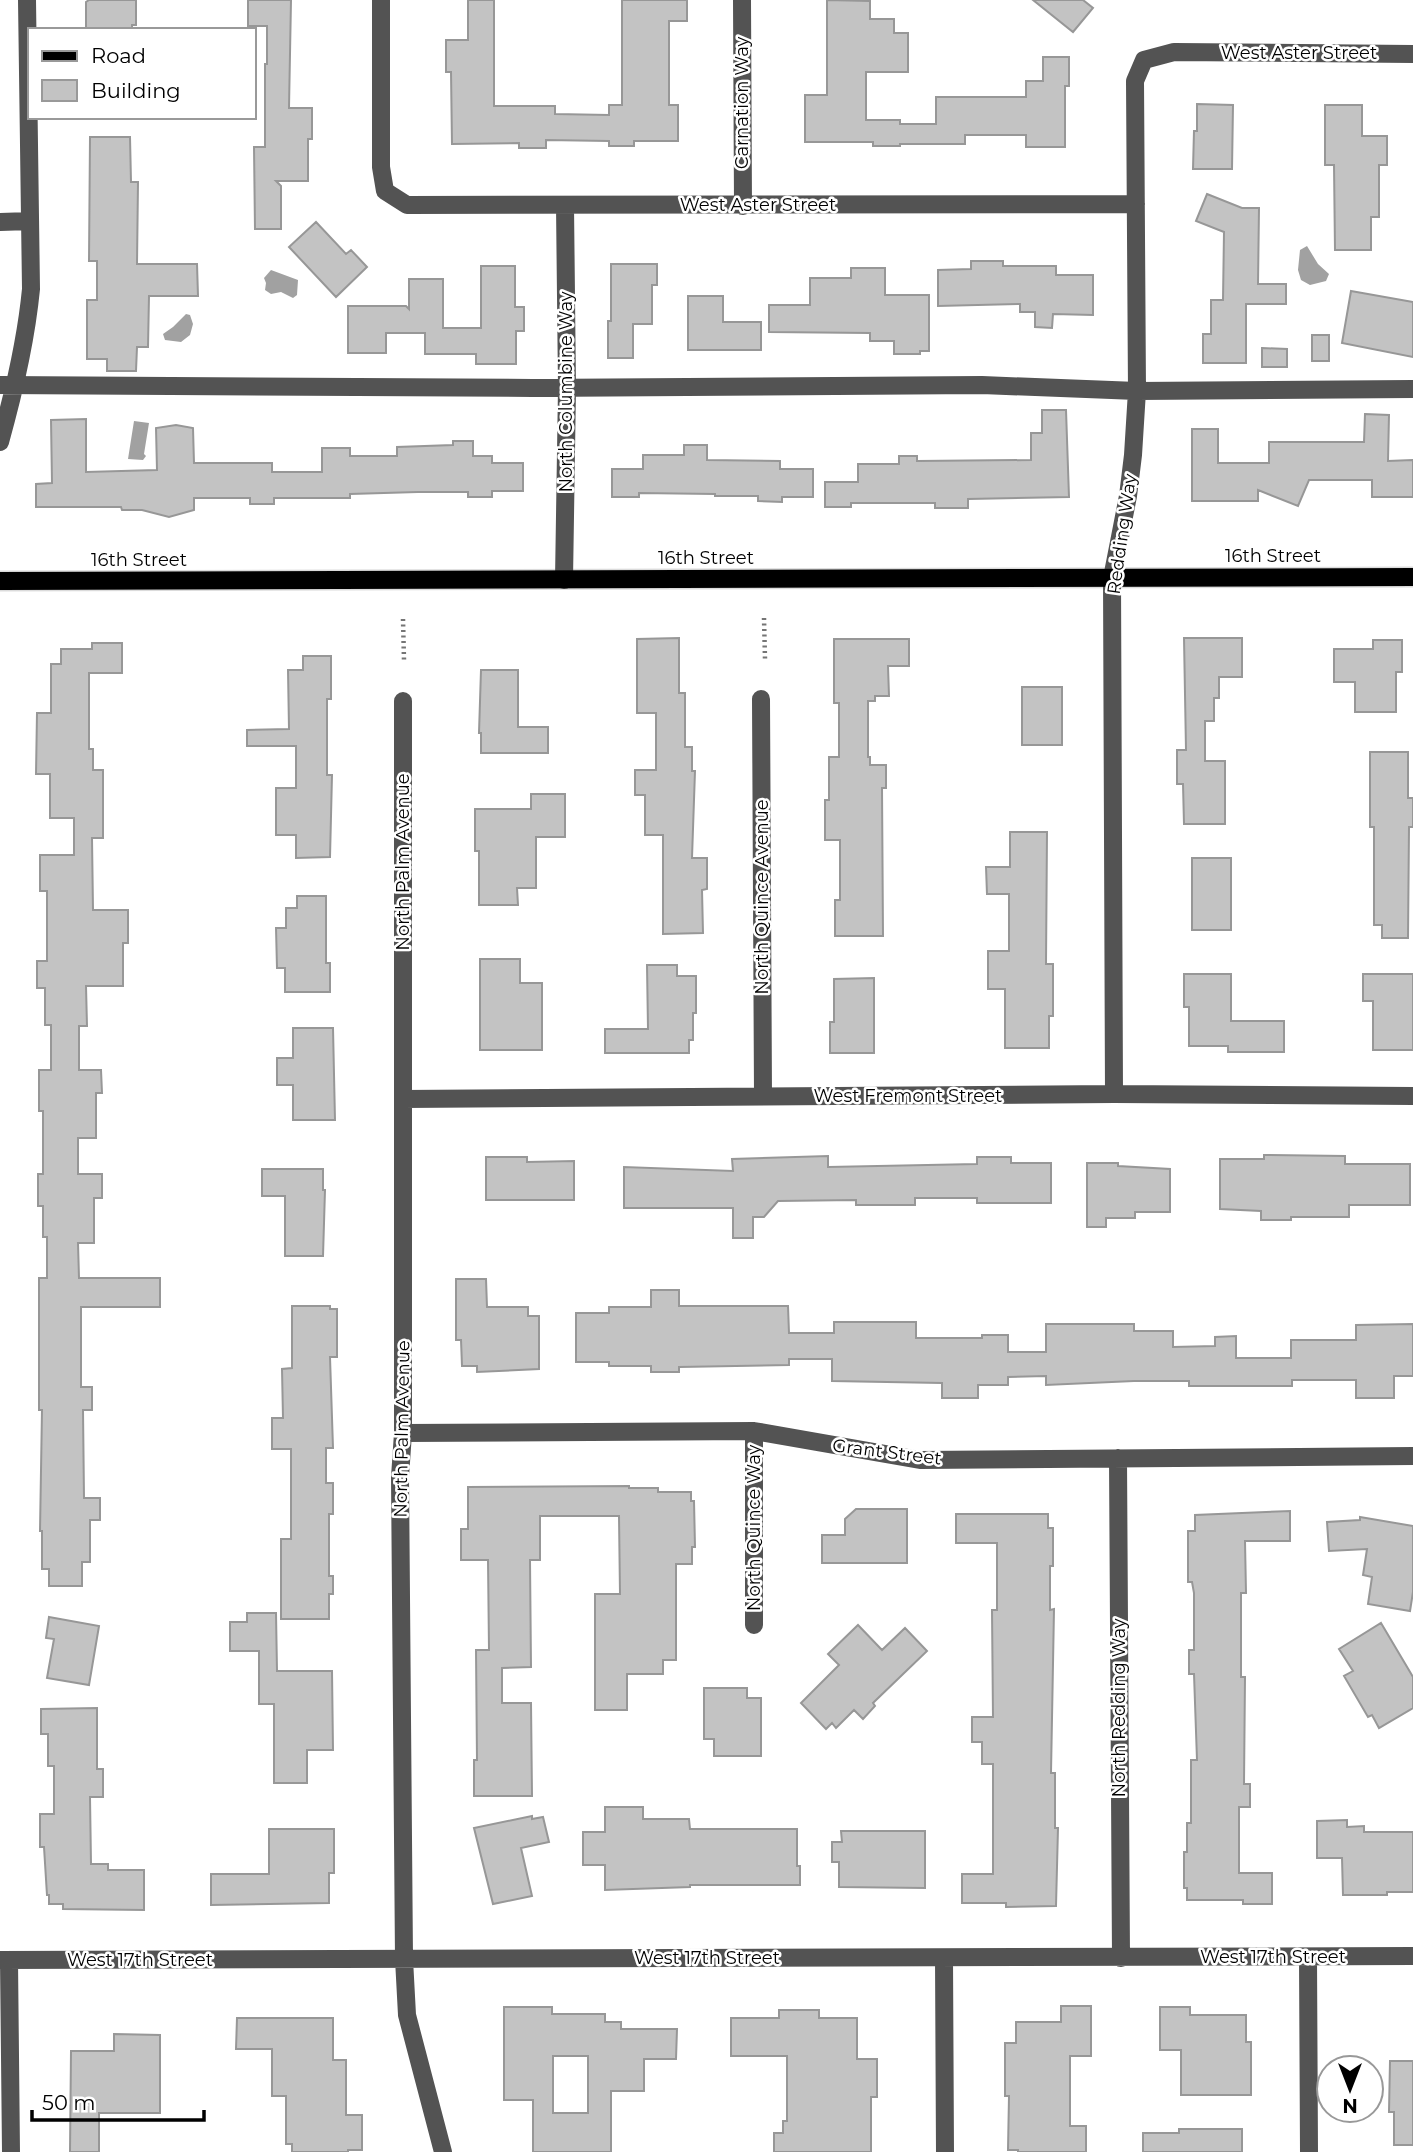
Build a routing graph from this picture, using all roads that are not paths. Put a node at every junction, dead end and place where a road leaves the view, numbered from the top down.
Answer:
1 (27, 0) edge
2 (381, 0) edge
3 (741, 0) edge
4 (1413, 54) edge
5 (1144, 61) joint
6 (28, 74) edge
7 (29, 119) edge
8 (1136, 204) junction
9 (565, 205) junction
10 (743, 206) junction
11 (30, 221) junction
12 (0, 222) edge
13 (8, 385) edge
14 (567, 388) junction
15 (1413, 389) edge
16 (1137, 391) junction
17 (0, 442) edge
18 (1413, 577) edge
19 (1112, 578) junction
20 (565, 580) junction
21 (0, 581) edge
22 (761, 699) dead end
23 (402, 701) dead end
24 (1114, 1094) junction
25 (763, 1096) junction
26 (1413, 1096) edge
27 (403, 1099) junction
28 (754, 1431) junction
29 (404, 1433) junction
30 (1413, 1456) edge
31 (1118, 1458) junction
32 (754, 1625) dead end
33 (1413, 1956) edge
34 (1308, 1957) junction
35 (944, 1958) junction
36 (1121, 1958) junction
37 (404, 1959) junction
38 (5, 1960) edge
39 (10, 2152) edge
40 (443, 2152) edge
41 (945, 2152) edge
42 (1309, 2152) edge

1 - 6 street
2 - 9 street, West Aster Street
3 - 10 street, Carnation Way
4 - 5 street, West Aster Street
5 - 8 street, Redding Way
7 - 11 street
8 - 10 street, West Aster Street
8 - 16 street, Redding Way
9 - 10 street, West Aster Street
9 - 14 street, North Columbine Way
11 - 12 street
11 - 13 street
13 - 14 street
13 - 17 street
14 - 16 street
14 - 20 street, North Columbine Way
15 - 16 street
16 - 19 street, Redding Way
18 - 19 main road, 16th Street
19 - 20 main road, 16th Street
19 - 24 street, Redding Way
20 - 21 main road, 16th Street
22 - 25 street, North Quince Avenue
23 - 27 street, North Palm Avenue
24 - 25 street, West Fremont Street
24 - 26 street, West Fremont Street
25 - 27 street, West Fremont Street
27 - 29 street, North Palm Avenue
28 - 29 street, Grant Street
28 - 31 street, Grant Street
28 - 32 street, North Quince Way
29 - 37 street, North Palm Avenue
30 - 31 street, Grant Street
31 - 36 street, North Redding Way
33 - 34 street, West 17th Street
34 - 36 street, West 17th Street
34 - 42 street
35 - 36 street, West 17th Street
35 - 37 street, West 17th Street
35 - 41 street
37 - 38 street, West 17th Street
37 - 40 street, North Palm Avenue
38 - 39 street

